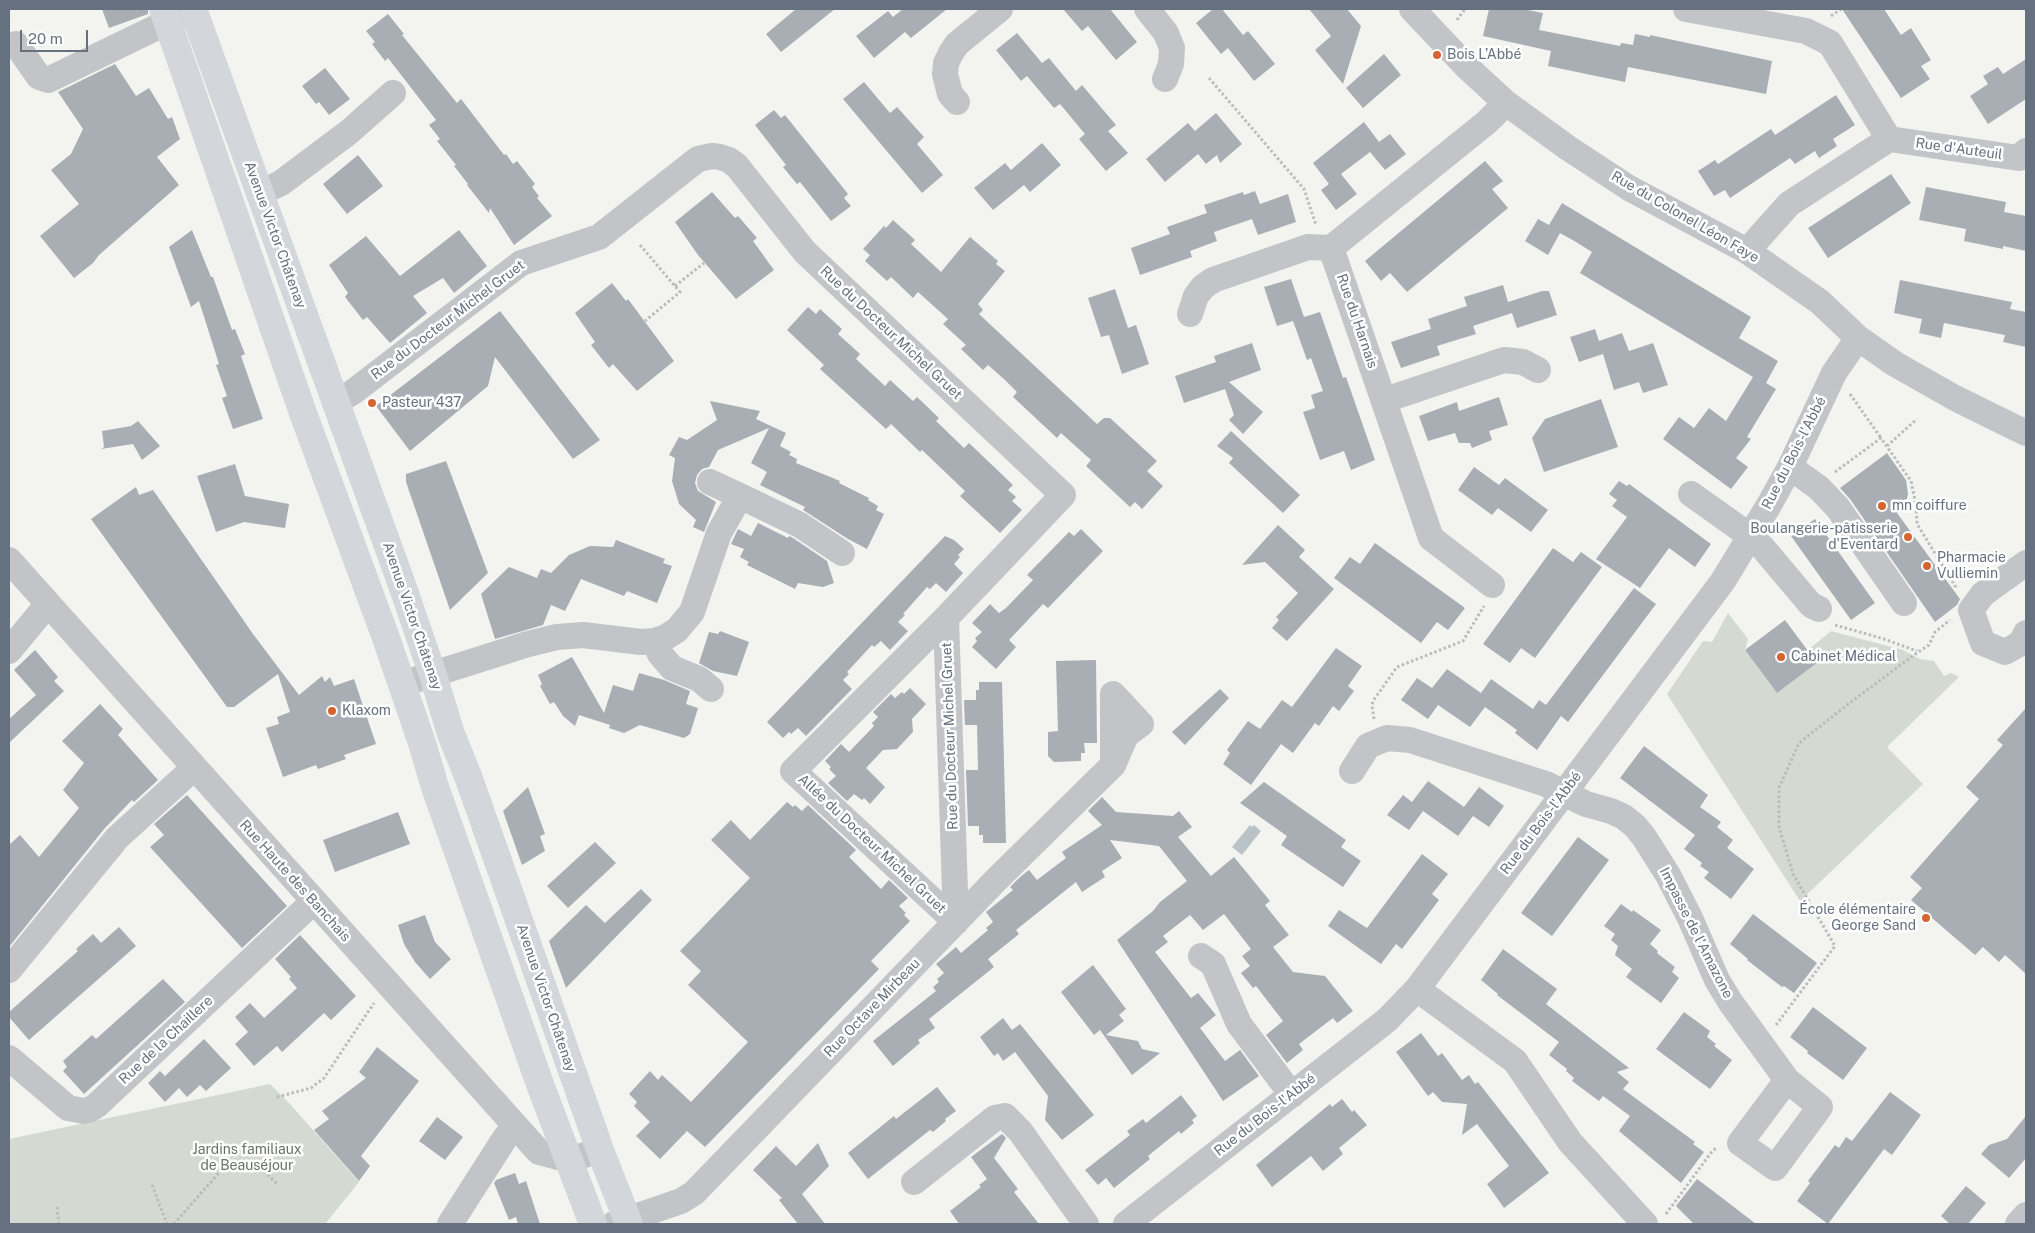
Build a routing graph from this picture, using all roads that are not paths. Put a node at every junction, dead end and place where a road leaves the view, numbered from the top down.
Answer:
1 (193, 9) edge
2 (1000, 9) edge
3 (1147, 9) edge
4 (1412, 9) edge
5 (1686, 9) edge
6 (165, 15) edge
7 (16, 44) dead end
8 (1165, 80) dead end
9 (393, 93) dead end
10 (957, 102) dead end
11 (1506, 103) junction
12 (1889, 139) junction
13 (2024, 157) edge
14 (260, 193) junction
15 (1331, 248) junction
16 (1747, 251) junction
17 (1190, 314) dead end
18 (1858, 338) junction
19 (1538, 370) dead end
20 (1384, 400) junction
21 (335, 403) junction
22 (2026, 432) edge
23 (1790, 467) junction
24 (710, 482) dead end
25 (1691, 494) dead end
26 (740, 496) junction
27 (373, 507) junction
28 (342, 518) junction
29 (1750, 536) junction
30 (842, 553) dead end
31 (9, 560) edge
32 (2026, 563) edge
33 (1489, 594) road end
34 (1904, 603) dead end
35 (47, 605) junction
36 (1819, 609) road end
37 (946, 618) junction
38 (2026, 633) edge
39 (654, 641) junction
40 (9, 651) edge
41 (433, 675) junction
42 (402, 684) junction
43 (711, 689) dead end
44 (1113, 764) dead end
45 (194, 768) junction
46 (1352, 771) dead end
47 (1564, 792) junction
48 (313, 902) junction
49 (956, 922) junction
50 (1201, 956) dead end
51 (9, 970) edge
52 (1417, 989) junction
53 (9, 1058) edge
54 (1787, 1080) dead end
55 (1292, 1095) junction
56 (515, 1126) junction
57 (600, 1150) junction
58 (569, 1160) junction
59 (914, 1182) dead end
60 (2026, 1215) edge
61 (1653, 1222) edge
62 (624, 1223) edge
63 (450, 1224) edge
64 (592, 1224) edge
65 (1086, 1224) edge
66 (1126, 1224) edge
67 (2018, 1224) edge

1 - 6 street
1 - 14 main road, Avenue Victor Châtenay
2 - 10 street
3 - 8 street
4 - 11 street, Rue du Colonel Léon Faye
5 - 12 street
6 - 7 street
6 - 28 main road
9 - 14 street
11 - 15 street
11 - 16 street, Rue du Colonel Léon Faye
12 - 13 street, Rue d'Auteuil
12 - 16 street
14 - 21 main road, Avenue Victor Châtenay
15 - 17 street
15 - 20 street, Rue du Harnais
16 - 18 street, Rue du Colonel Léon Faye
18 - 22 street, Rue du Colonel Léon Faye
18 - 23 street, Rue du Bois-l'Abbé
19 - 20 street
20 - 33 street, Rue du Harnais
21 - 27 main road, Avenue Victor Châtenay
21 - 37 street, Rue du Docteur Michel Gruet
23 - 29 street, Rue du Bois-l'Abbé
23 - 34 street
24 - 26 street
25 - 29 street
26 - 30 street
26 - 39 street
27 - 28 main road
27 - 41 main road, Avenue Victor Châtenay
28 - 42 main road
29 - 36 street
29 - 47 street, Rue du Bois-l'Abbé
31 - 35 street, Rue Haute des Banchais
32 - 38 street
35 - 40 street
35 - 45 street, Rue Haute des Banchais
37 - 49 street, Rue du Docteur Michel Gruet
37 - 49 street, Allée du Docteur Michel Gruet
39 - 41 street
39 - 43 street
41 - 42 street
41 - 57 main road, Avenue Victor Châtenay
42 - 58 main road
44 - 49 street, Rue Octave Mirbeau
45 - 48 street, Rue Haute des Banchais
45 - 51 street
46 - 47 street, Impasse de l'Amazone
47 - 52 street, Rue du Bois-l'Abbé
47 - 54 street, Impasse de l'Amazone
48 - 53 street, Rue de la Chaillere
48 - 56 street, Rue Haute des Banchais
49 - 62 street, Rue Octave Mirbeau
50 - 55 street
52 - 55 street, Rue du Bois-l'Abbé
52 - 61 street
55 - 66 street, Rue du Bois-l'Abbé
56 - 58 street, Rue Haute des Banchais
56 - 63 street
57 - 58 street
57 - 62 main road, Avenue Victor Châtenay
58 - 64 main road
59 - 65 street
60 - 67 street

